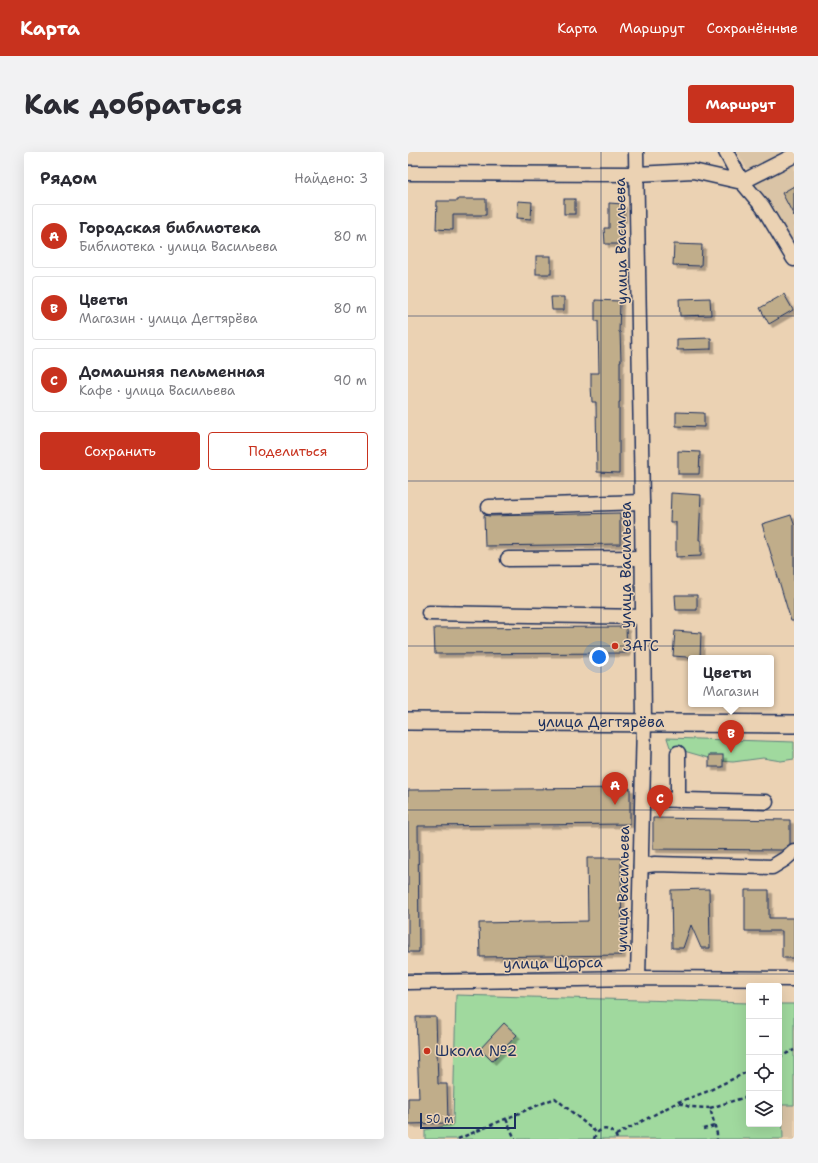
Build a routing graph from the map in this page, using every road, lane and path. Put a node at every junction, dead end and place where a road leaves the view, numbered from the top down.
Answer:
1 (636, 152) edge
2 (726, 152) edge
3 (790, 157) dead end
4 (408, 173) edge
5 (637, 174) junction
6 (742, 182) junction
7 (794, 259) edge
8 (642, 502) junction
9 (489, 507) dead end
10 (642, 558) junction
11 (508, 559) dead end
12 (429, 613) dead end
13 (643, 617) junction
14 (408, 721) edge
15 (644, 723) junction
16 (794, 724) edge
17 (678, 753) dead end
18 (642, 799) junction
19 (678, 800) junction
20 (766, 802) dead end
21 (794, 851) edge
22 (641, 866) junction
23 (638, 978) junction
24 (794, 979) edge
25 (408, 982) edge
26 (794, 1050) edge
27 (782, 1056) edge
28 (746, 1072) edge
29 (746, 1097) edge
30 (678, 1102) junction
31 (710, 1108) junction
32 (506, 1119) junction
33 (715, 1126) junction
34 (703, 1129) dead end
35 (597, 1133) junction
36 (616, 1135) junction
37 (458, 1139) edge
38 (516, 1139) edge
39 (594, 1139) edge
40 (617, 1139) edge
41 (717, 1139) edge

1 - 5 street, улица Васильева
2 - 6 street
3 - 6 street
4 - 5 street
5 - 6 street
5 - 8 street, улица Васильева
6 - 7 street
8 - 9 street
8 - 10 street, улица Васильева
10 - 11 street
10 - 13 street, улица Васильева
12 - 13 street
13 - 15 street, улица Васильева
14 - 15 main road, улица Дегтярёва
15 - 16 main road, улица Дегтярёва
15 - 18 street, улица Васильева
17 - 19 street
18 - 19 street
18 - 22 street, улица Васильева
19 - 20 street
21 - 22 street
22 - 23 street, улица Васильева
23 - 24 street, улица Щорса
23 - 25 street, улица Щорса
26 - 27 path
28 - 30 path
29 - 31 path
30 - 31 path
30 - 36 path
31 - 33 path
32 - 35 path
32 - 37 path
32 - 38 path
33 - 34 path
33 - 41 path
35 - 36 path
35 - 39 path
36 - 40 path

